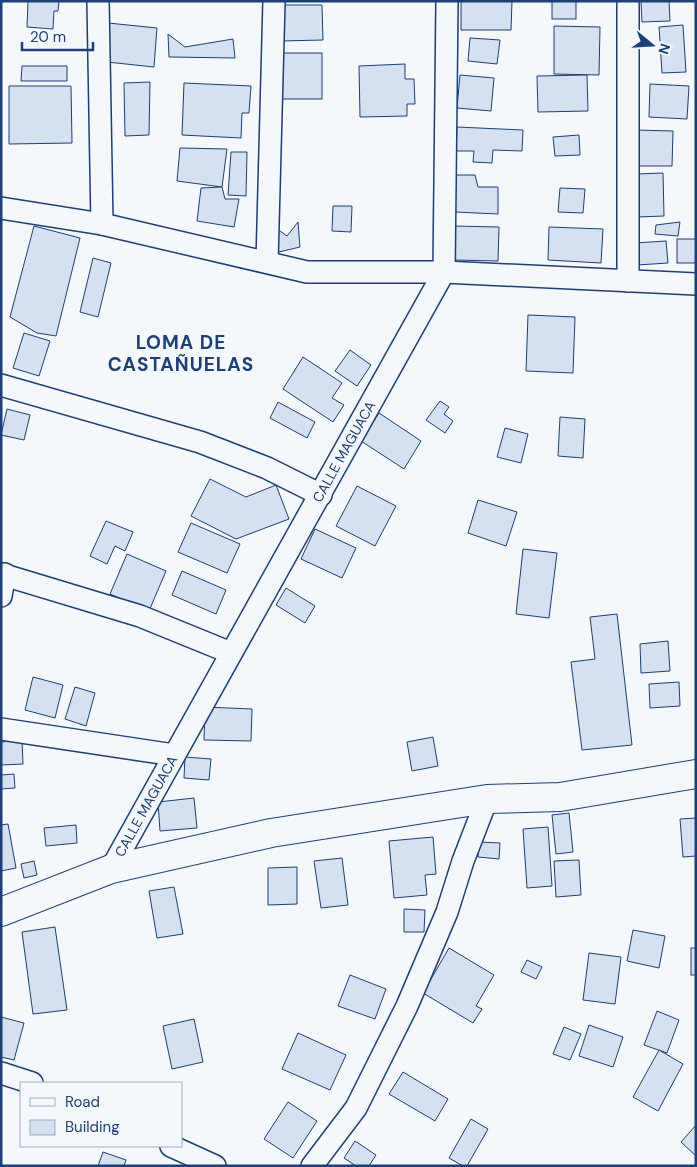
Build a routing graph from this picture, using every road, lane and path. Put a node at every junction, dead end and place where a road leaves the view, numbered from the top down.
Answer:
1 (98, 1) edge
2 (274, 1) edge
3 (447, 1) edge
4 (628, 1) edge
5 (1, 208) edge
6 (102, 224) junction
7 (267, 262) junction
8 (444, 272) junction
9 (628, 281) junction
10 (696, 284) edge
11 (1, 385) edge
12 (321, 495) junction
13 (3, 574) edge
14 (1, 596) edge
15 (232, 654) junction
16 (1, 729) edge
17 (174, 755) junction
18 (696, 774) edge
19 (487, 799) junction
20 (111, 869) junction
21 (1, 912) edge
22 (1, 1073) edge
23 (29, 1082) edge
24 (173, 1147) edge
25 (215, 1166) edge
26 (312, 1166) edge

1 - 6 street
2 - 7 street
3 - 8 street, CALLE MAGUACA
4 - 9 street
5 - 6 street
6 - 7 street
7 - 8 street
8 - 9 street
8 - 12 street, CALLE MAGUACA
9 - 10 street
11 - 12 street
12 - 15 street, CALLE MAGUACA
13 - 14 street
13 - 15 street
15 - 17 street, CALLE MAGUACA
16 - 17 street
17 - 20 street, CALLE MAGUACA
18 - 19 main road
19 - 20 main road
19 - 26 street
20 - 21 main road
22 - 23 street
24 - 25 street

